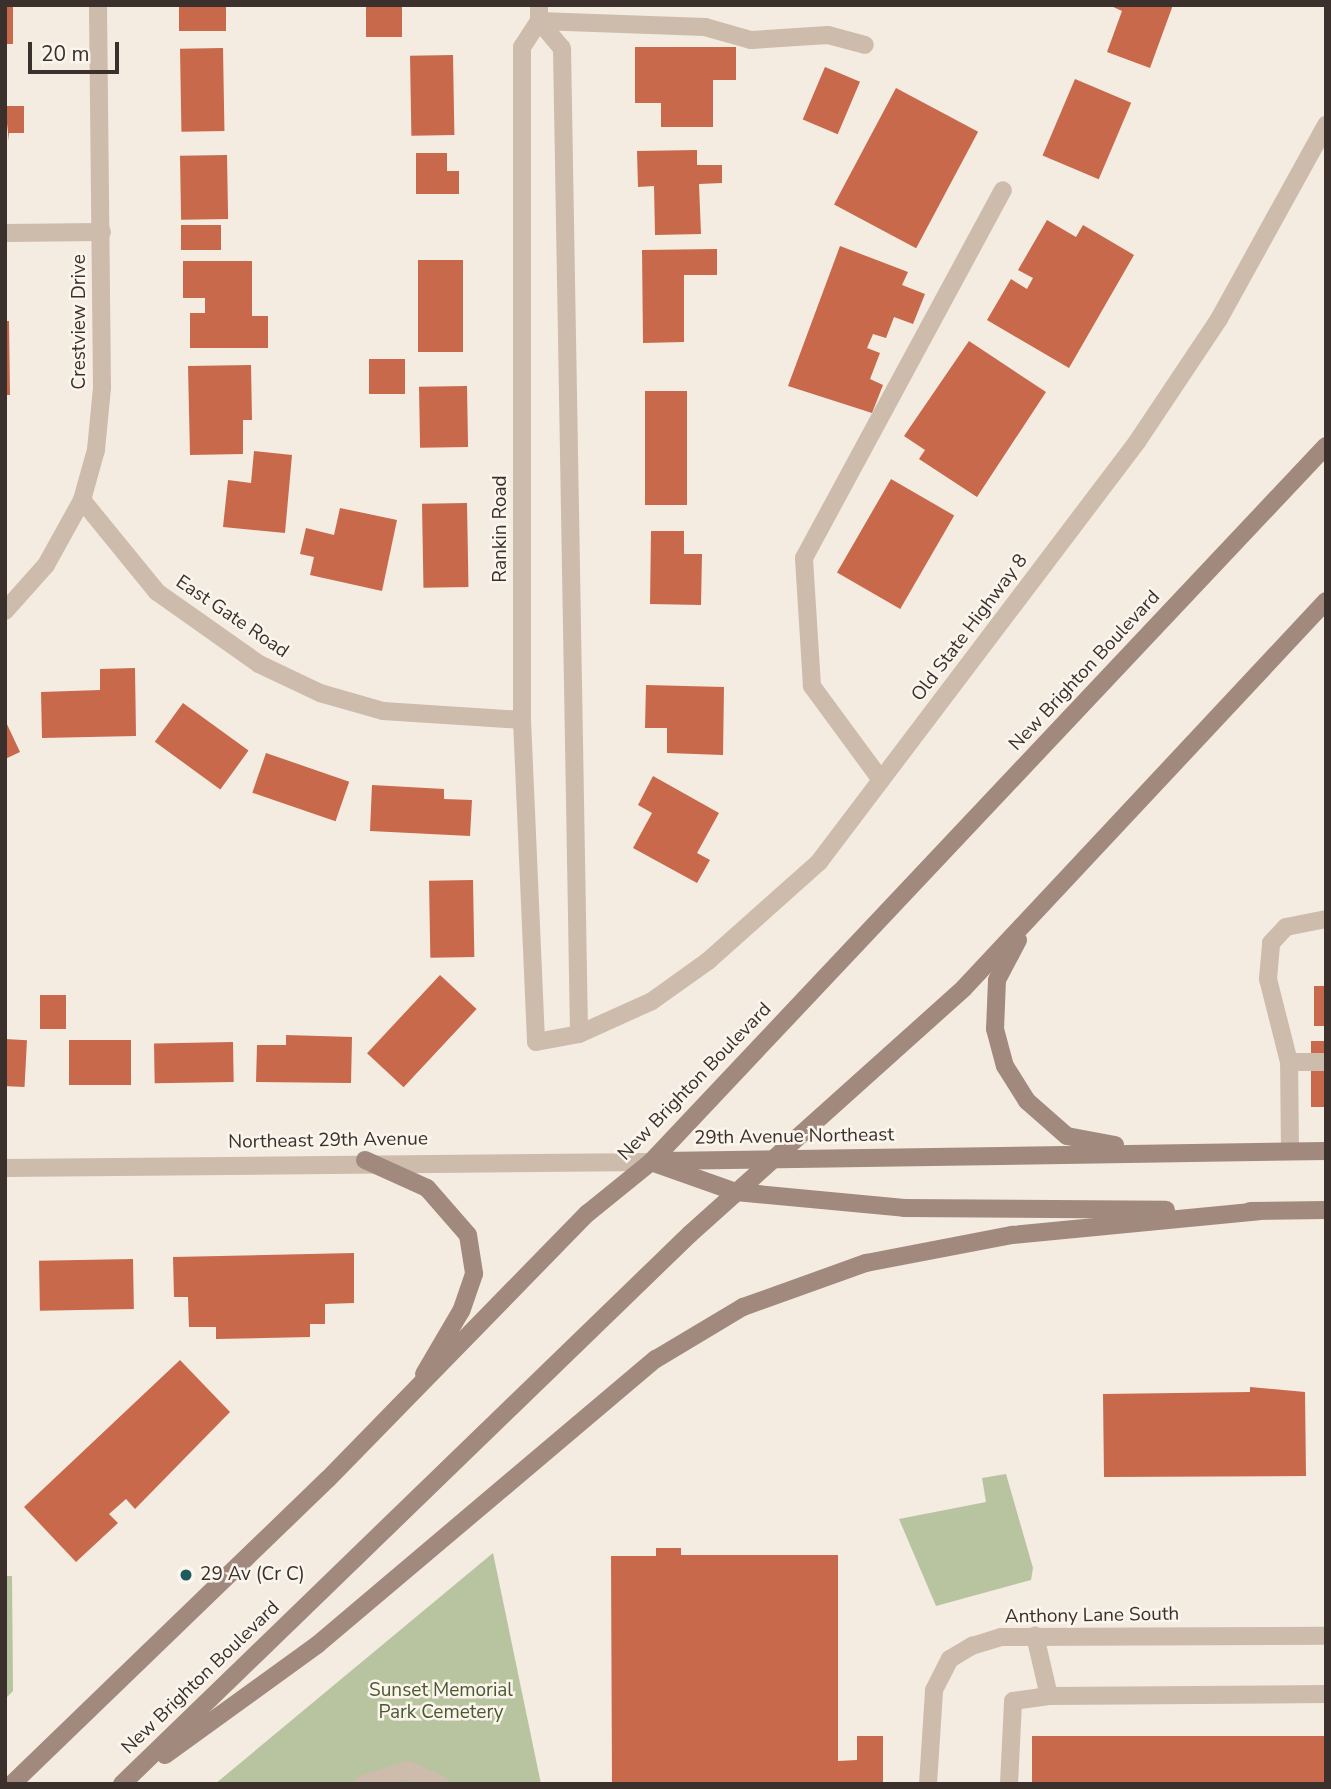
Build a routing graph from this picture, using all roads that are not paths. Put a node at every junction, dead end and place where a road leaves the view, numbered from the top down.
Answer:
1 (98, 5) edge
2 (539, 13) edge
3 (865, 45) dead end
4 (1326, 125) edge
5 (1003, 190) dead end
6 (102, 232) junction
7 (5, 233) edge
8 (1326, 446) edge
9 (82, 500) junction
10 (1326, 601) edge
11 (5, 611) edge
12 (522, 720) junction
13 (881, 780) junction
14 (1326, 919) edge
15 (1028, 920) junction
16 (579, 1034) junction
17 (536, 1042) joint
18 (1289, 1062) junction
19 (1326, 1062) edge
20 (1290, 1151) junction
21 (1326, 1151) edge
22 (1153, 1152) junction
23 (774, 1156) junction
24 (365, 1160) junction
25 (651, 1162) junction
26 (5, 1168) edge
27 (736, 1192) junction
28 (1326, 1210) edge
29 (1259, 1211) junction
30 (412, 1396) junction
31 (1035, 1636) junction
32 (1326, 1636) edge
33 (1326, 1694) edge
34 (1049, 1696) junction
35 (12, 1784) edge
36 (123, 1784) edge
37 (363, 1784) edge
38 (440, 1784) edge
39 (928, 1784) edge
40 (1009, 1784) edge

1 - 6 street, Crestview Drive
2 - 3 street
2 - 12 street, Rankin Road
2 - 16 street
4 - 13 street, Old State Highway 8
5 - 13 street
6 - 7 street
6 - 9 street, Crestview Drive
8 - 25 main road, New Brighton Boulevard
9 - 11 street, Crestview Drive
9 - 12 street, East Gate Road
10 - 15 main road, New Brighton Boulevard
12 - 17 street, Rankin Road
13 - 16 street, Old State Highway 8
14 - 18 street
15 - 22 main road
15 - 23 main road, New Brighton Boulevard
16 - 17 street, Old State Highway 8
18 - 19 street
18 - 20 street
20 - 21 main road, 29th Avenue Northeast
20 - 22 main road, 29th Avenue Northeast
22 - 23 main road, 29th Avenue Northeast
23 - 25 main road, 29th Avenue Northeast
23 - 27 main road, New Brighton Boulevard
24 - 25 street, Northeast 29th Avenue
24 - 26 street, Northeast 29th Avenue
24 - 30 main road
25 - 27 main road, 29th Avenue Northeast
25 - 30 main road, New Brighton Boulevard
27 - 29 main road, 29th Avenue Northeast
27 - 36 main road, New Brighton Boulevard
28 - 29 main road, 29th Avenue Northeast
29 - 36 main road
30 - 35 main road, New Brighton Boulevard
31 - 32 street, Anthony Lane South
31 - 34 street
31 - 39 street, Anthony Lane South
33 - 34 street
34 - 40 street
37 - 38 street

